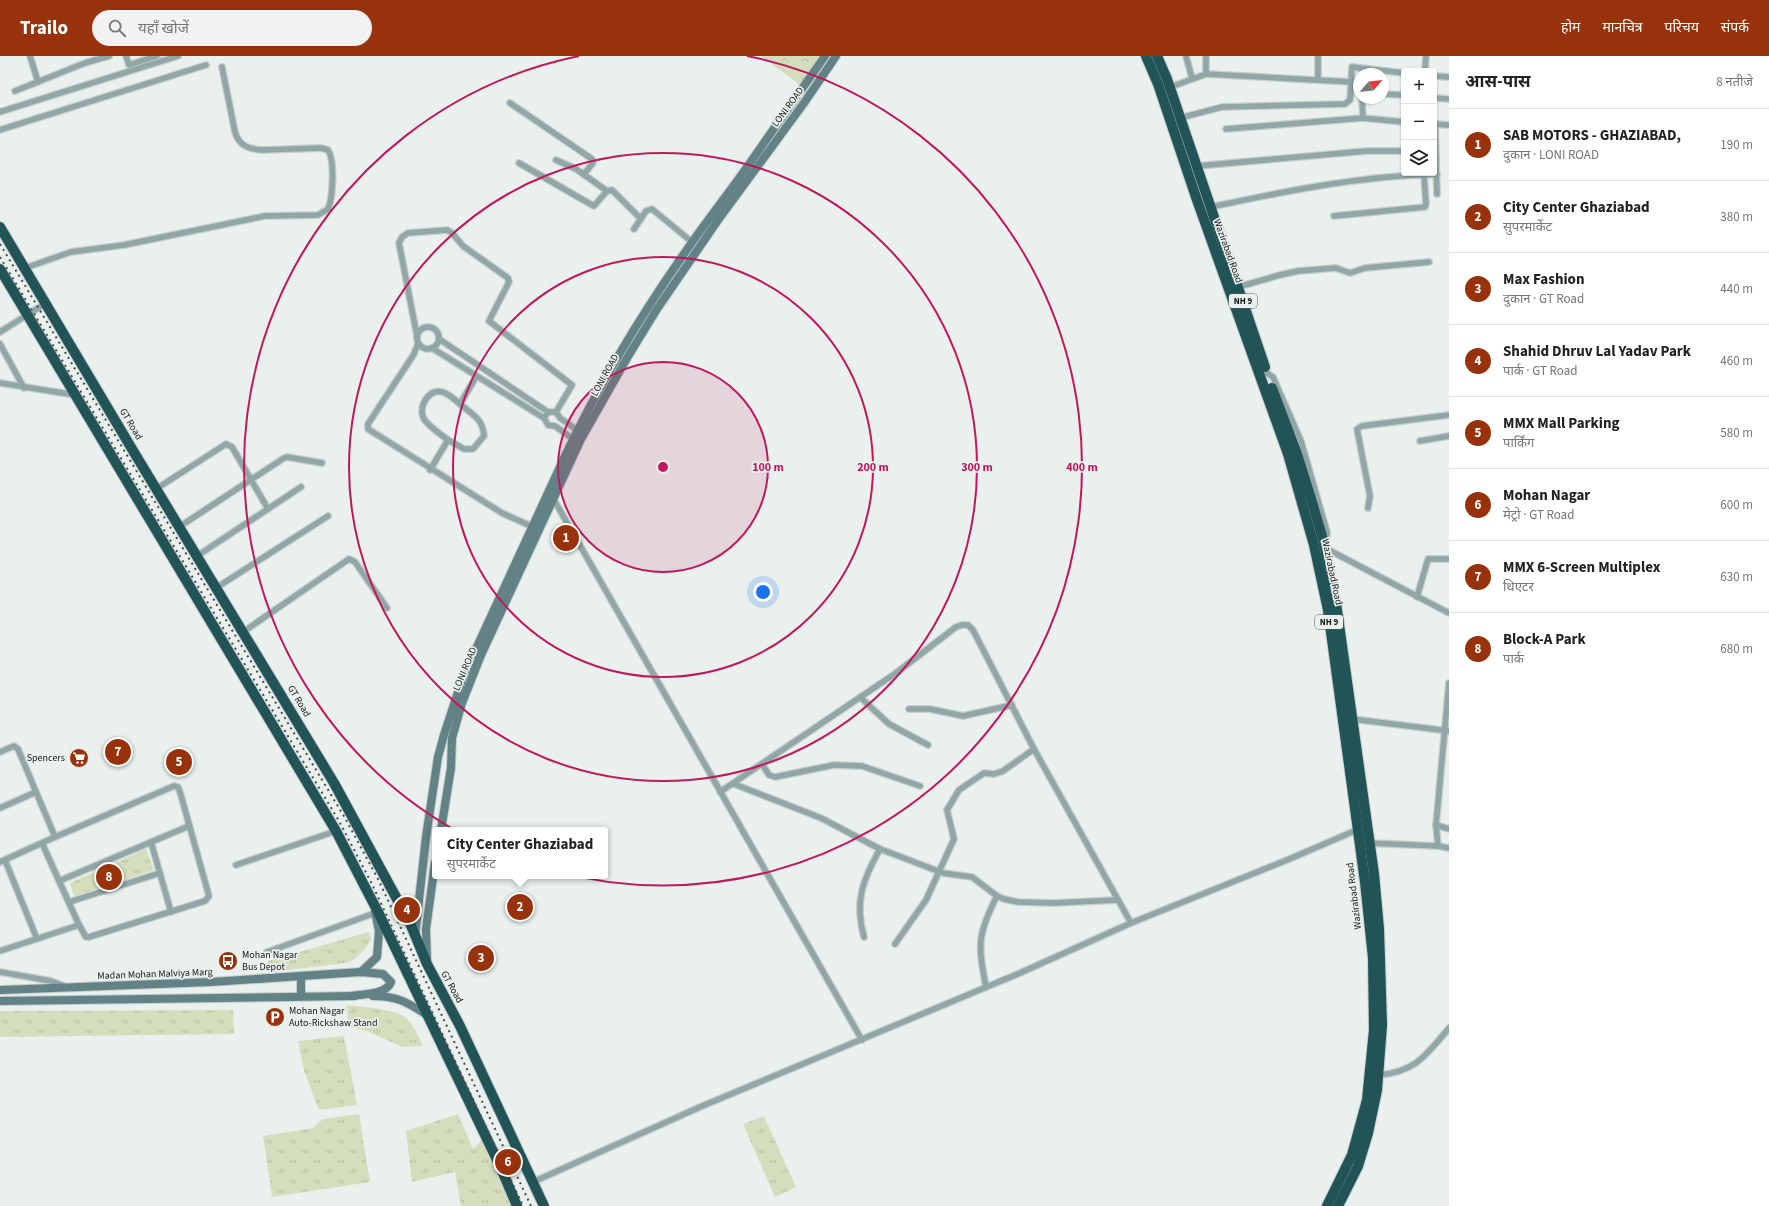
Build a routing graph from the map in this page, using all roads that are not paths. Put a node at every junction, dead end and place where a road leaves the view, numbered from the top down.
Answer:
1 (30, 56) edge
2 (83, 56) edge
3 (109, 56) edge
4 (126, 56) edge
5 (156, 56) edge
6 (178, 56) edge
7 (825, 56) edge
8 (836, 56) edge
9 (1146, 56) edge
10 (1156, 56) edge
11 (1186, 56) edge
12 (1206, 56) edge
13 (1318, 56) edge
14 (1426, 56) edge
15 (85, 63) junction
16 (206, 65) dead end
17 (222, 67) dead end
18 (1425, 68) edge
19 (1206, 74) junction
20 (1401, 74) edge
21 (1437, 76) edge
22 (1449, 77) edge
23 (1192, 78) junction
24 (1318, 80) junction
25 (38, 82) junction
26 (1352, 82) junction
27 (1165, 89) junction
28 (15, 91) dead end
29 (1352, 91) joint
30 (1389, 94) edge
31 (1401, 95) edge
32 (1437, 98) edge
33 (1449, 99) edge
34 (510, 103) dead end
35 (1362, 104) edge
36 (0, 112) edge
37 (1180, 118) junction
38 (1363, 118) junction
39 (1401, 122) edge
40 (1437, 124) edge
41 (1449, 125) edge
42 (1226, 129) dead end
43 (0, 130) edge
44 (1401, 151) edge
45 (556, 160) dead end
46 (519, 162) dead end
47 (1196, 166) junction
48 (584, 174) junction
49 (1401, 175) edge
50 (1424, 176) edge
51 (1437, 176) edge
52 (607, 191) junction
53 (1437, 194) dead end
54 (1211, 207) junction
55 (1334, 216) dead end
56 (641, 219) junction
57 (0, 227) edge
58 (634, 229) dead end
59 (692, 242) junction
60 (1429, 262) dead end
61 (25, 268) junction
62 (0, 269) edge
63 (1238, 287) junction
64 (46, 304) junction
65 (28, 315) junction
66 (0, 332) edge
67 (417, 336) junction
68 (439, 339) junction
69 (418, 343) junction
70 (0, 344) edge
71 (432, 348) junction
72 (476, 377) junction
73 (0, 383) edge
74 (24, 388) junction
75 (75, 395) junction
76 (460, 404) junction
77 (548, 412) junction
78 (556, 412) junction
79 (1449, 415) edge
80 (544, 418) junction
81 (560, 418) junction
82 (555, 426) junction
83 (577, 430) junction
84 (1449, 436) edge
85 (573, 439) junction
86 (448, 440) junction
87 (1420, 441) dead end
88 (322, 463) dead end
89 (430, 470) junction
90 (250, 479) junction
91 (301, 486) dead end
92 (156, 489) junction
93 (551, 496) junction
94 (1368, 508) dead end
95 (268, 509) junction
96 (328, 516) dead end
97 (179, 527) junction
98 (533, 527) junction
99 (1320, 550) junction
100 (196, 556) junction
101 (1449, 559) edge
102 (216, 588) junction
103 (1417, 598) junction
104 (387, 608) dead end
105 (1449, 613) edge
106 (494, 619) junction
107 (243, 632) junction
108 (1449, 683) edge
109 (860, 697) junction
110 (1012, 705) junction
111 (909, 709) dead end
112 (1352, 719) junction
113 (1447, 731) edge
114 (928, 745) dead end
115 (1034, 749) junction
116 (0, 752) edge
117 (762, 764) junction
118 (734, 784) junction
119 (920, 786) dead end
120 (36, 792) junction
121 (720, 792) junction
122 (0, 808) edge
123 (1436, 825) junction
124 (189, 826) junction
125 (441, 827) edge
126 (1362, 828) junction
127 (1449, 829) edge
128 (336, 831) junction
129 (55, 837) junction
130 (42, 842) junction
131 (151, 842) junction
132 (1365, 843) junction
133 (1438, 846) junction
134 (1449, 848) edge
135 (880, 849) junction
136 (3, 861) edge
137 (236, 865) dead end
138 (938, 872) junction
139 (160, 873) junction
140 (433, 879) edge
141 (59, 881) junction
142 (997, 896) junction
143 (1118, 900) junction
144 (68, 902) junction
145 (171, 912) junction
146 (376, 913) junction
147 (1131, 923) junction
148 (79, 925) junction
149 (415, 937) junction
150 (864, 937) dead end
151 (37, 939) junction
152 (895, 944) dead end
153 (0, 951) edge
154 (267, 952) dead end
155 (427, 964) junction
156 (0, 972) edge
157 (361, 972) junction
158 (301, 976) junction
159 (986, 986) junction
160 (70, 988) junction
161 (0, 990) edge
162 (301, 996) junction
163 (351, 996) junction
164 (0, 1001) edge
165 (427, 1015) junction
166 (1448, 1032) edge
167 (862, 1040) junction
168 (1378, 1076) junction
169 (533, 1182) junction
170 (518, 1206) edge
171 (544, 1206) edge
172 (1327, 1206) edge
173 (1338, 1206) edge

1 - 25 street
2 - 15 street
3 - 15 street
4 - 5 street
6 - 36 street
7 - 59 street, LONI ROAD
8 - 93 street, LONI ROAD
9 - 27 highway, Wazirabad Road / NH 9
10 - 27 highway, Wazirabad Road / NH 9
11 - 23 street
12 - 19 street
13 - 24 street
14 - 18 street
15 - 25 street
16 - 43 street
17 - 61 street
19 - 23 street
19 - 24 street
20 - 26 street
21 - 22 street
23 - 27 street
24 - 26 street
25 - 28 street
26 - 29 street
27 - 37 highway, Wazirabad Road / NH 9
27 - 99 highway, Wazirabad Road / NH 9
29 - 37 street
30 - 31 street
32 - 33 street
34 - 48 street
35 - 38 street
37 - 47 highway, Wazirabad Road / NH 9
38 - 39 street
38 - 42 street
40 - 41 street
44 - 47 street
45 - 48 street
46 - 52 street
47 - 54 highway, Wazirabad Road / NH 9
48 - 52 street
49 - 54 street
50 - 55 street
51 - 53 street
52 - 56 street
54 - 63 highway, Wazirabad Road / NH 9
56 - 58 street
56 - 59 street
57 - 61 highway, GT Road
59 - 83 street, LONI ROAD
60 - 63 street
61 - 64 highway, GT Road
62 - 65 highway
63 - 99 highway, Wazirabad Road / NH 9
64 - 65 street
64 - 92 highway, GT Road
65 - 66 street
65 - 75 highway
67 - 68 street
67 - 69 street
67 - 78 street
68 - 71 street
68 - 77 street
69 - 71 street
69 - 89 street
70 - 74 street
71 - 72 street
72 - 76 street
72 - 80 street
73 - 74 street
74 - 75 street
75 - 128 highway
76 - 86 street
76 - 86 street
77 - 78 street
77 - 80 street
78 - 81 street
79 - 94 street
80 - 82 street
81 - 82 street
81 - 83 street
82 - 85 street
83 - 85 street, LONI ROAD
84 - 87 street
85 - 93 street, LONI ROAD
86 - 89 street
88 - 90 street
89 - 98 street
90 - 92 street
90 - 95 street
90 - 97 street
91 - 95 street
92 - 97 highway, GT Road
93 - 98 street, LONI ROAD
93 - 106 street, LONI ROAD
93 - 121 street
95 - 100 street
96 - 102 street
97 - 100 highway, GT Road
98 - 106 street, LONI ROAD
99 - 103 street
99 - 112 highway, Wazirabad Road / NH 9
99 - 126 highway, Wazirabad Road / NH 9
100 - 102 highway, GT Road
101 - 103 street
102 - 107 highway, GT Road
103 - 105 street
104 - 107 street
106 - 125 street, LONI ROAD
106 - 149 street, LONI ROAD
107 - 149 highway, GT Road
108 - 113 street
109 - 110 street
109 - 114 street
109 - 117 street
110 - 111 street
110 - 115 street
112 - 113 street
112 - 126 highway, Wazirabad Road / NH 9
113 - 123 street
115 - 138 street
115 - 143 street
116 - 120 street
117 - 118 street
117 - 119 street
118 - 121 street
118 - 135 street
120 - 122 street
120 - 129 street
121 - 167 street
123 - 127 street
123 - 133 street
124 - 129 street
124 - 131 street
124 - 145 street
126 - 132 highway, Wazirabad Road / NH 9
126 - 147 street
128 - 137 street
128 - 146 highway
129 - 130 street
130 - 136 street
130 - 141 street
131 - 139 street
131 - 141 street
132 - 133 street
132 - 168 highway, Wazirabad Road / NH 9
132 - 172 highway, Wazirabad Road / NH 9
133 - 134 street
135 - 138 street
135 - 150 street
136 - 151 street
138 - 142 street
138 - 152 street
139 - 144 street
139 - 145 street
140 - 155 street
141 - 144 street
142 - 143 street
142 - 159 street
143 - 147 street
144 - 148 street
145 - 148 street
146 - 154 street
146 - 157 street
146 - 165 highway
147 - 159 street
148 - 151 street
149 - 155 highway, GT Road
151 - 153 street
155 - 169 highway, GT Road
156 - 160 street
157 - 158 street, Madan Mohan Malviya Marg
157 - 163 street, Madan Mohan Malviya Marg
158 - 160 street, Madan Mohan Malviya Marg
158 - 162 street
159 - 167 street
160 - 161 street, Madan Mohan Malviya Marg
162 - 163 street
162 - 164 street
163 - 165 street
165 - 170 highway
166 - 168 street
167 - 169 street
168 - 173 highway, Wazirabad Road / NH 9
169 - 171 highway, GT Road

